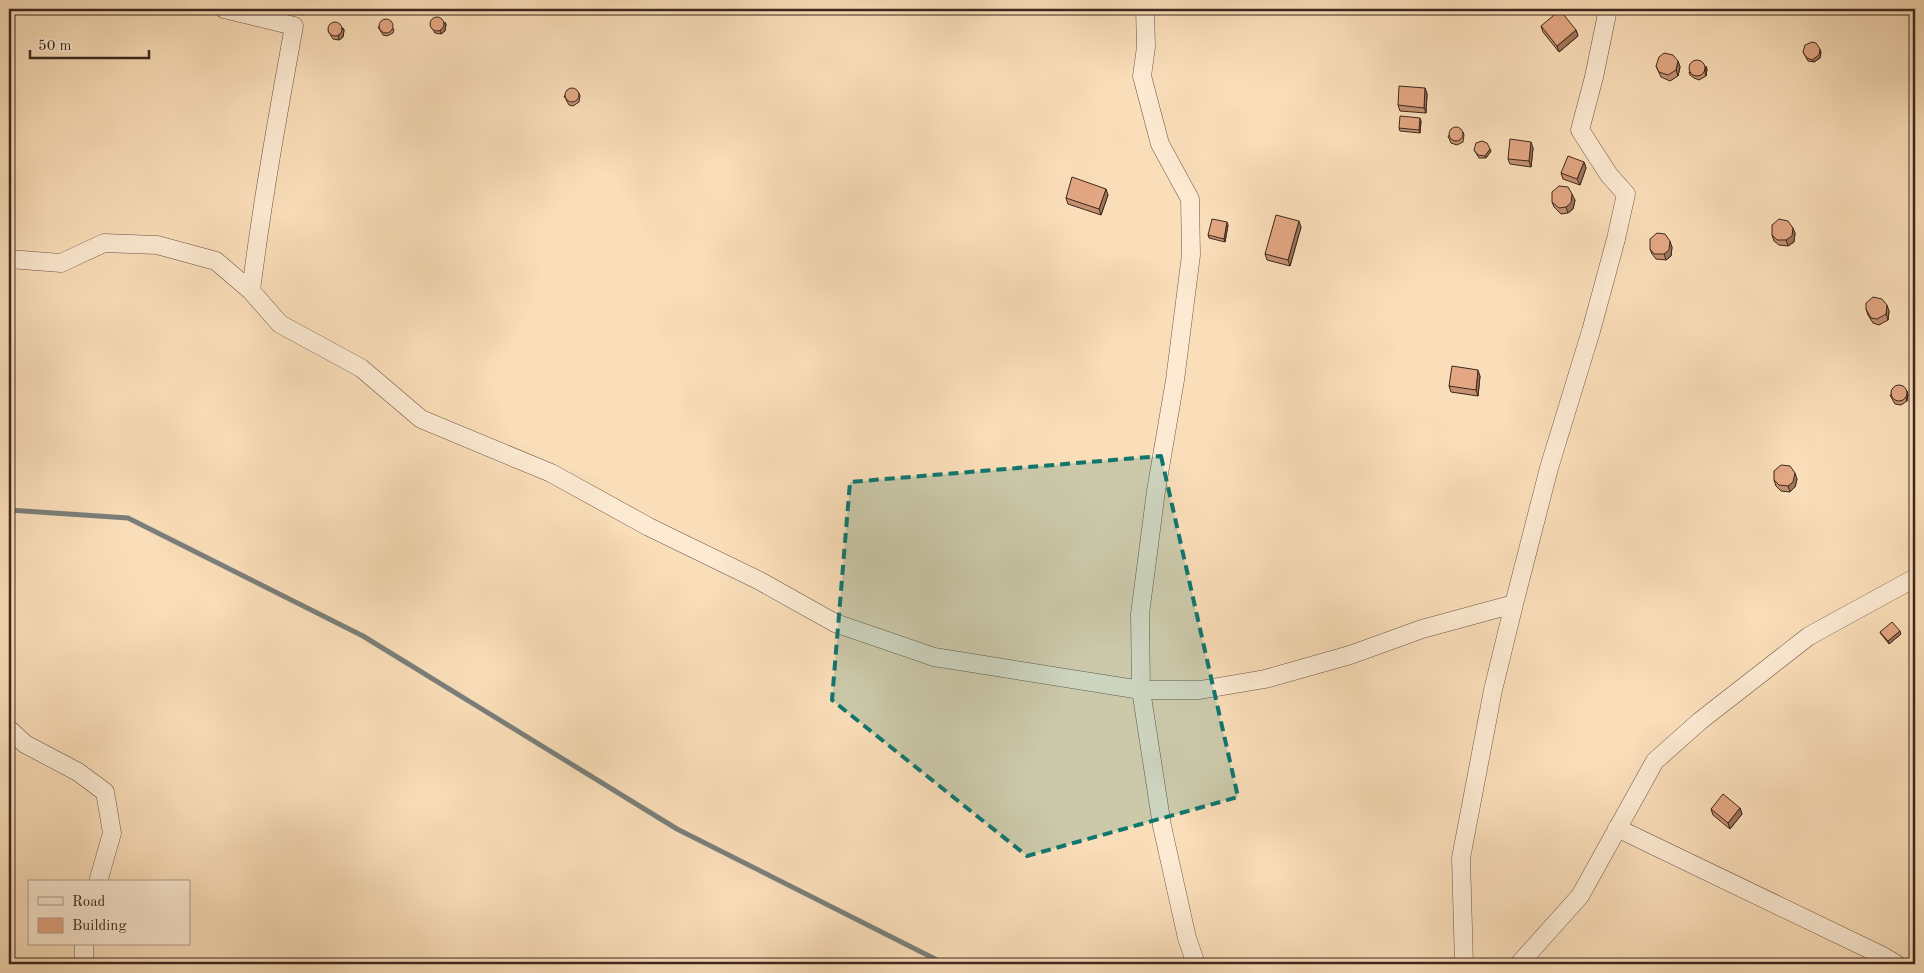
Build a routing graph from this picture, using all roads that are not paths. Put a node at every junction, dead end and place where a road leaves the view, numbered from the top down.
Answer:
1 (224, 9) edge
2 (1145, 9) edge
3 (1608, 9) edge
4 (9, 259) edge
5 (251, 292) junction
6 (1915, 578) edge
7 (1514, 604) junction
8 (1141, 690) junction
9 (9, 729) edge
10 (1617, 828) junction
11 (99, 880) edge
12 (84, 946) edge
13 (84, 964) edge
14 (1196, 964) edge
15 (1464, 964) edge
16 (1519, 964) edge
17 (1896, 964) edge

1 - 5 street
2 - 8 street
3 - 7 street
4 - 5 street
5 - 8 street
6 - 10 street
7 - 8 street
7 - 15 street
8 - 14 street
9 - 11 street
10 - 16 street
10 - 17 street
12 - 13 street

